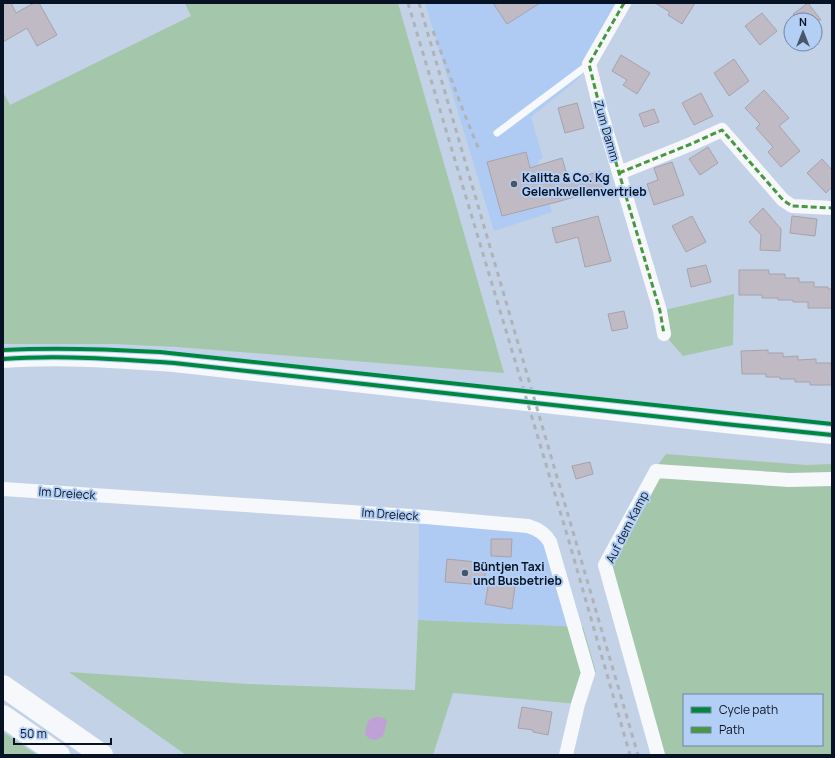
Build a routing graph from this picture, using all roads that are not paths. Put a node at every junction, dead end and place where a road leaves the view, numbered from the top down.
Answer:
1 (624, 3) edge
2 (590, 64) junction
3 (497, 133) dead end
4 (619, 173) junction
5 (832, 208) edge
6 (664, 334) dead end
7 (3, 359) edge
8 (832, 434) edge
9 (832, 479) edge
10 (3, 489) edge
11 (3, 686) edge
12 (3, 716) edge
13 (59, 755) edge
14 (102, 755) edge
15 (566, 755) edge
16 (658, 755) edge

1 - 2 street
2 - 3 lane
2 - 4 street, Zum Damm
4 - 5 street
4 - 6 street, Zum Damm
7 - 8 street
9 - 16 street, Auf dem Kamp
10 - 15 street, Im Dreieck
11 - 14 highway
12 - 13 highway

